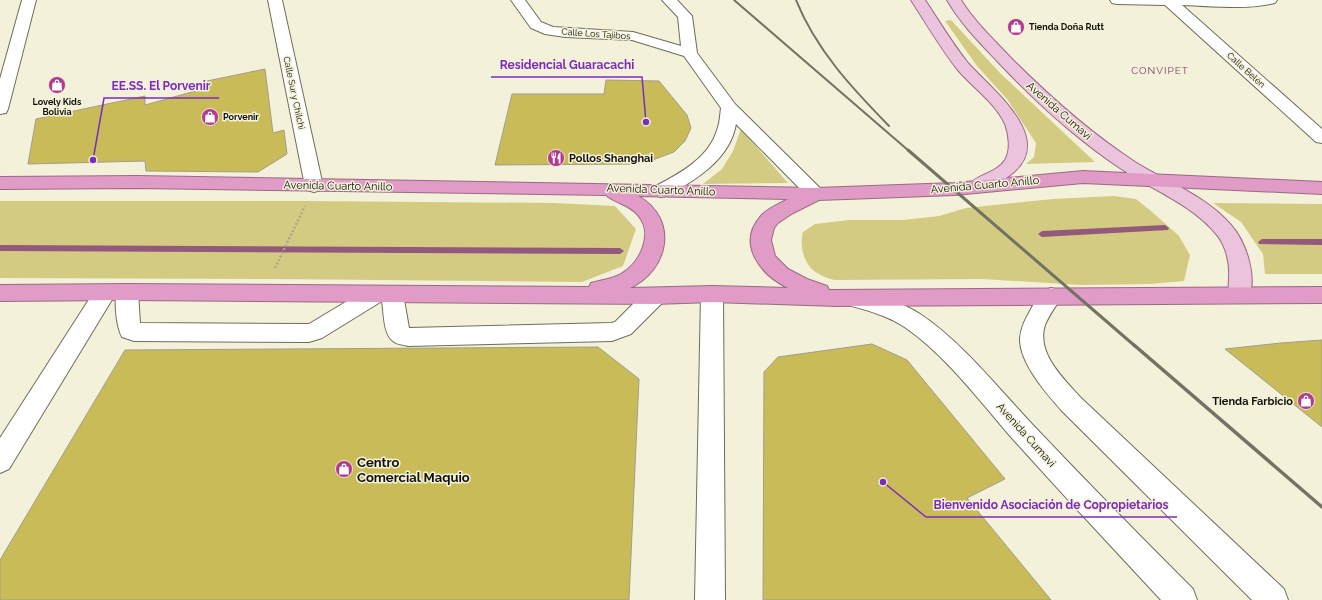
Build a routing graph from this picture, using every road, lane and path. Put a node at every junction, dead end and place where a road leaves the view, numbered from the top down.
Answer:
1 (29, 0) edge
2 (275, 0) edge
3 (518, 0) edge
4 (669, 0) edge
5 (918, 0) edge
6 (954, 0) edge
7 (1117, 0) edge
8 (1270, 0) edge
9 (1169, 1) junction
10 (689, 53) junction
11 (729, 108) junction
12 (0, 109) edge
13 (1322, 138) edge
14 (1155, 180) junction
15 (0, 183) edge
16 (314, 186) junction
17 (977, 186) junction
18 (1322, 188) edge
19 (602, 189) junction
20 (661, 191) junction
21 (816, 194) junction
22 (293, 232) dead end
23 (276, 266) dead end
24 (116, 292) junction
25 (0, 293) edge
26 (385, 294) junction
27 (579, 294) junction
28 (712, 294) junction
29 (1239, 295) junction
30 (1322, 295) edge
31 (655, 296) junction
32 (1051, 296) junction
33 (844, 298) junction
34 (0, 461) edge
35 (710, 600) edge
36 (1182, 600) edge
37 (1273, 600) edge

1 - 12 street
2 - 16 street, Calle Sur y Chilchi
3 - 10 street, Calle Los Tajibos
4 - 10 street
5 - 17 main road
6 - 14 main road, Avenida Cumavi
7 - 9 street
8 - 9 street
9 - 13 street, Calle Belén
10 - 11 street
11 - 20 street
11 - 21 street
14 - 17 highway, Avenida Cuarto Anillo
14 - 18 highway, Avenida Cuarto Anillo
14 - 29 main road, Avenida Cumavi
15 - 16 highway, Avenida Cuarto Anillo
16 - 19 highway, Avenida Cuarto Anillo
17 - 21 highway, Avenida Cuarto Anillo
19 - 20 highway, Avenida Cuarto Anillo
19 - 27 highway
20 - 21 highway, Avenida Cuarto Anillo
21 - 33 highway
22 - 23 path
24 - 25 highway
24 - 26 highway
24 - 26 street
24 - 34 street
26 - 27 highway
26 - 31 street
27 - 31 highway
28 - 31 highway
28 - 33 highway
28 - 35 street
29 - 30 highway
29 - 32 highway
32 - 33 highway
32 - 37 street
33 - 36 street, Avenida Cumavi

